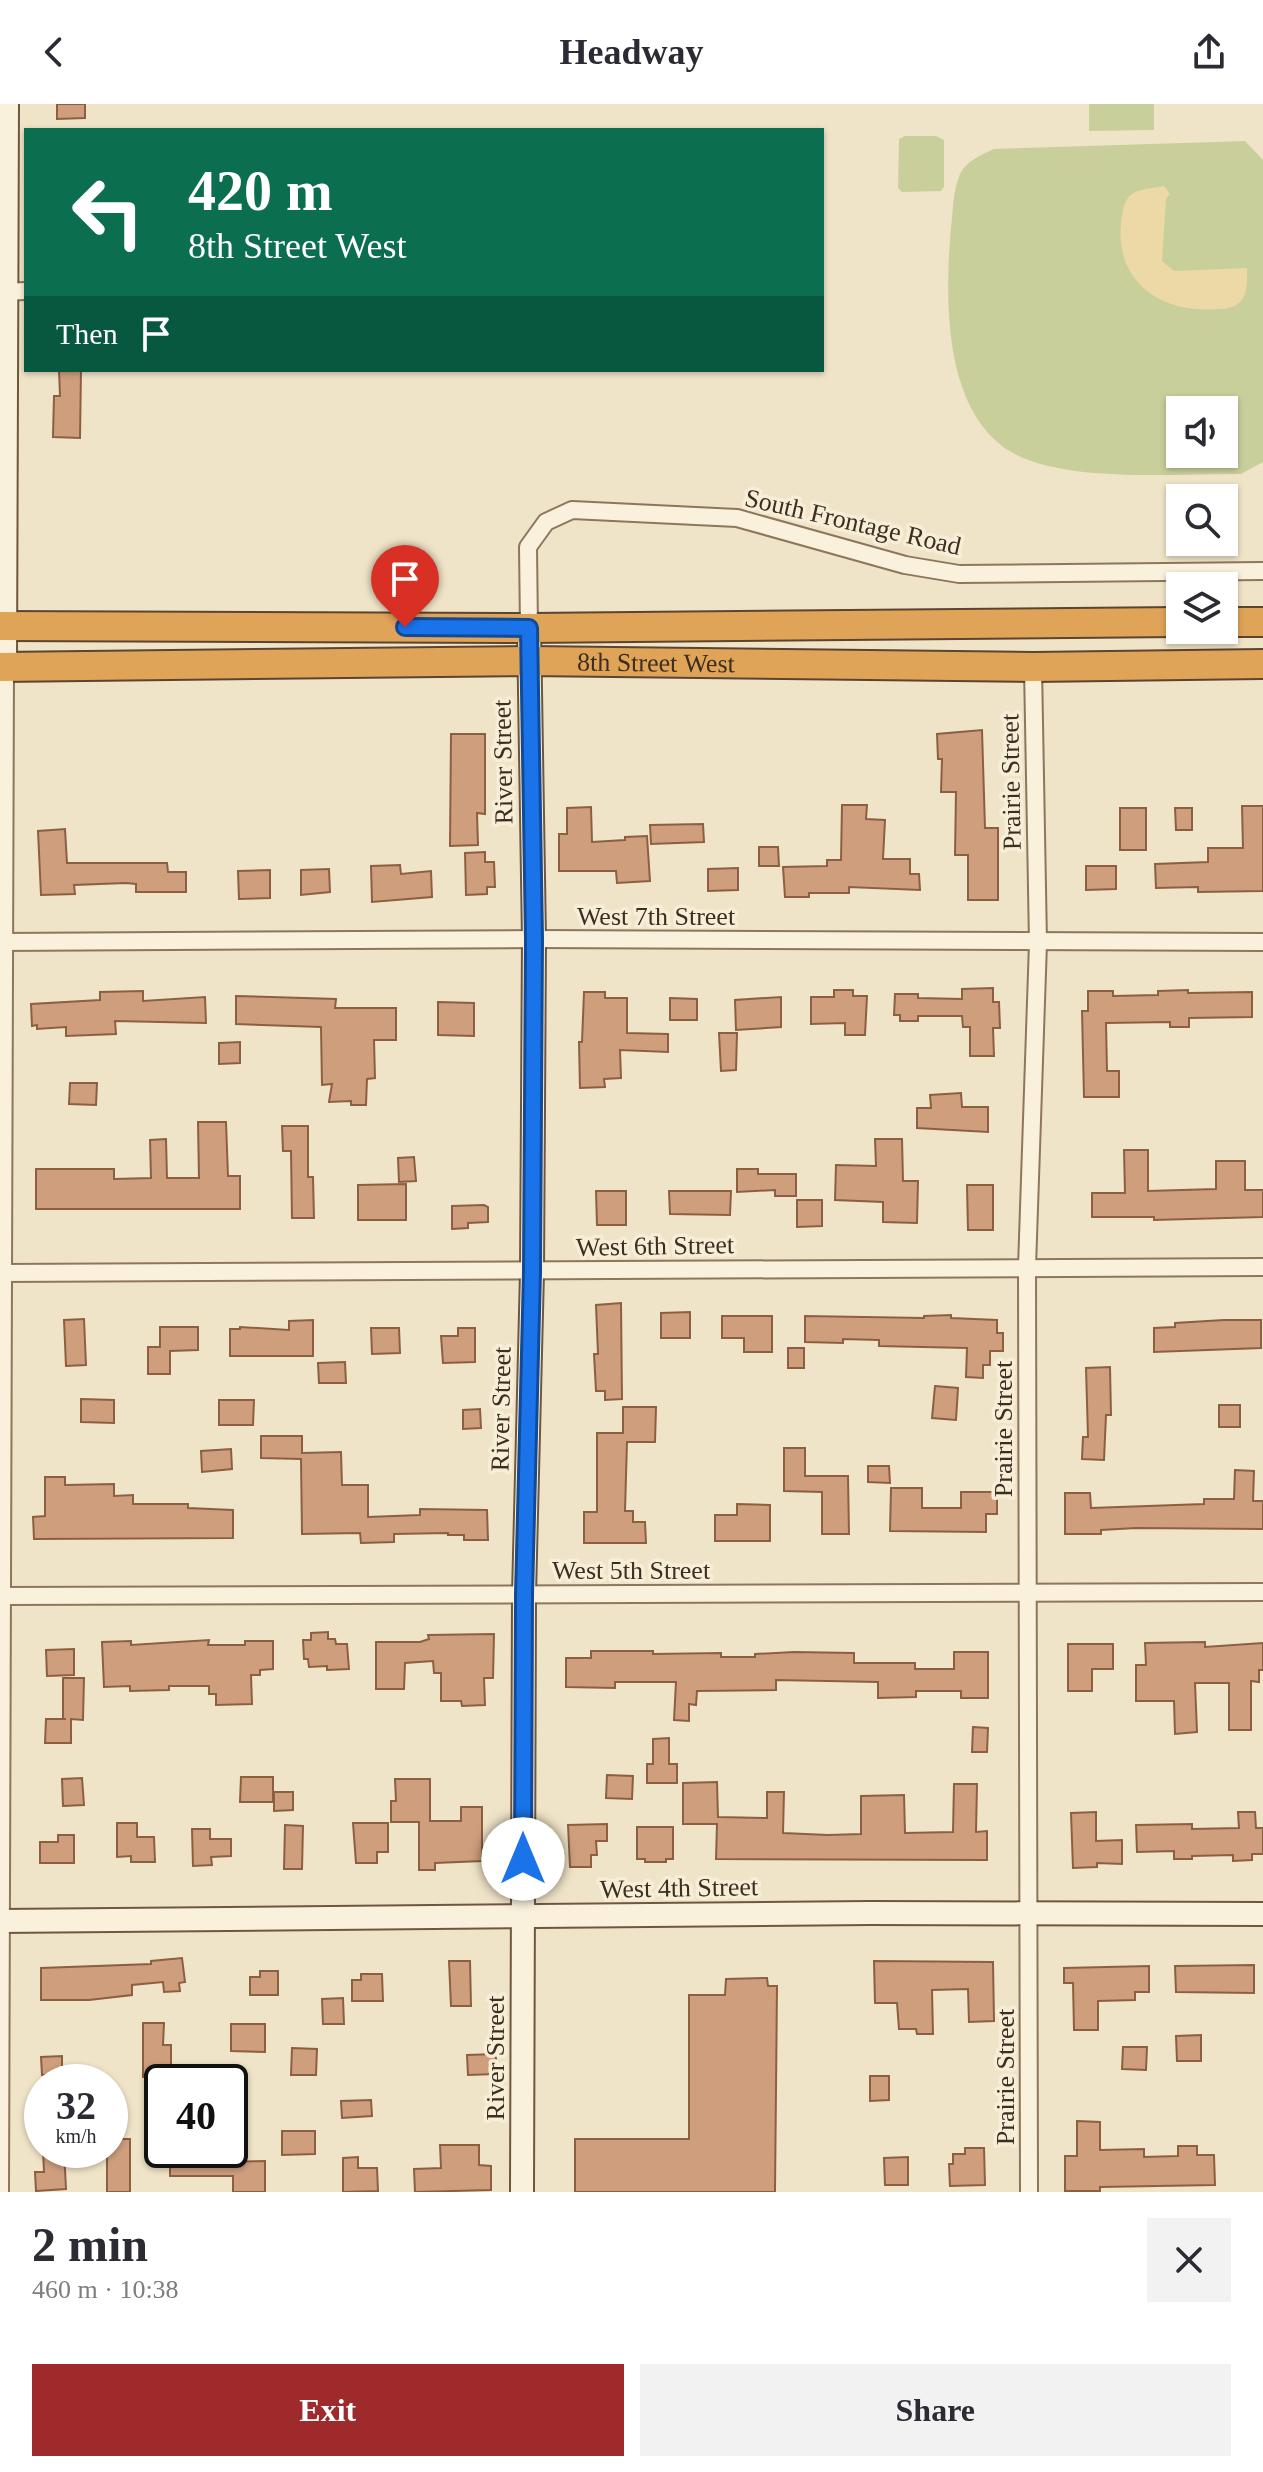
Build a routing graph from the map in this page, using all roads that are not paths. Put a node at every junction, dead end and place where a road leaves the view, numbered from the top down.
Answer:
1 (7, 104) edge
2 (11, 292) edge
3 (1263, 571) edge
4 (1166, 622) edge
5 (1238, 622) edge
6 (1263, 622) edge
7 (2, 626) edge
8 (529, 628) junction
9 (529, 661) junction
10 (1263, 664) edge
11 (2, 667) edge
12 (1033, 667) junction
13 (534, 939) junction
14 (3, 942) edge
15 (1263, 942) edge
16 (1038, 943) junction
17 (1027, 1267) junction
18 (1263, 1267) edge
19 (532, 1272) junction
20 (2, 1273) edge
21 (1027, 1591) junction
22 (1263, 1592) edge
23 (524, 1595) junction
24 (0, 1596) edge
25 (1029, 1913) junction
26 (1263, 1914) edge
27 (523, 1918) junction
28 (0, 1921) edge
29 (0, 2192) edge
30 (522, 2192) edge
31 (1029, 2192) edge

1 - 2 street
2 - 7 street
3 - 8 street, South Frontage Road
4 - 8 highway, 8th Street West
5 - 6 highway
7 - 8 highway, 8th Street West
7 - 11 street
8 - 9 street, River Street
9 - 11 highway, 8th Street West
9 - 12 highway, 8th Street West
9 - 13 street, River Street
10 - 12 highway, 8th Street West
11 - 14 street
12 - 16 street, Prairie Street
13 - 14 street, West 7th Street
13 - 16 street, West 7th Street
13 - 19 street, River Street
14 - 20 street
15 - 16 street, West 7th Street
16 - 17 street, Prairie Street
17 - 18 street, West 6th Street
17 - 19 street, West 6th Street
17 - 21 street, Prairie Street
19 - 20 street, West 6th Street
19 - 23 street, River Street
20 - 24 street
21 - 22 street, West 5th Street
21 - 23 street, West 5th Street
21 - 25 street, Prairie Street
23 - 24 street, West 5th Street
23 - 27 street, River Street
24 - 28 street
25 - 26 street, West 4th Street
25 - 27 street, West 4th Street
25 - 31 street, Prairie Street
27 - 28 street, West 4th Street
27 - 30 street, River Street
28 - 29 street

